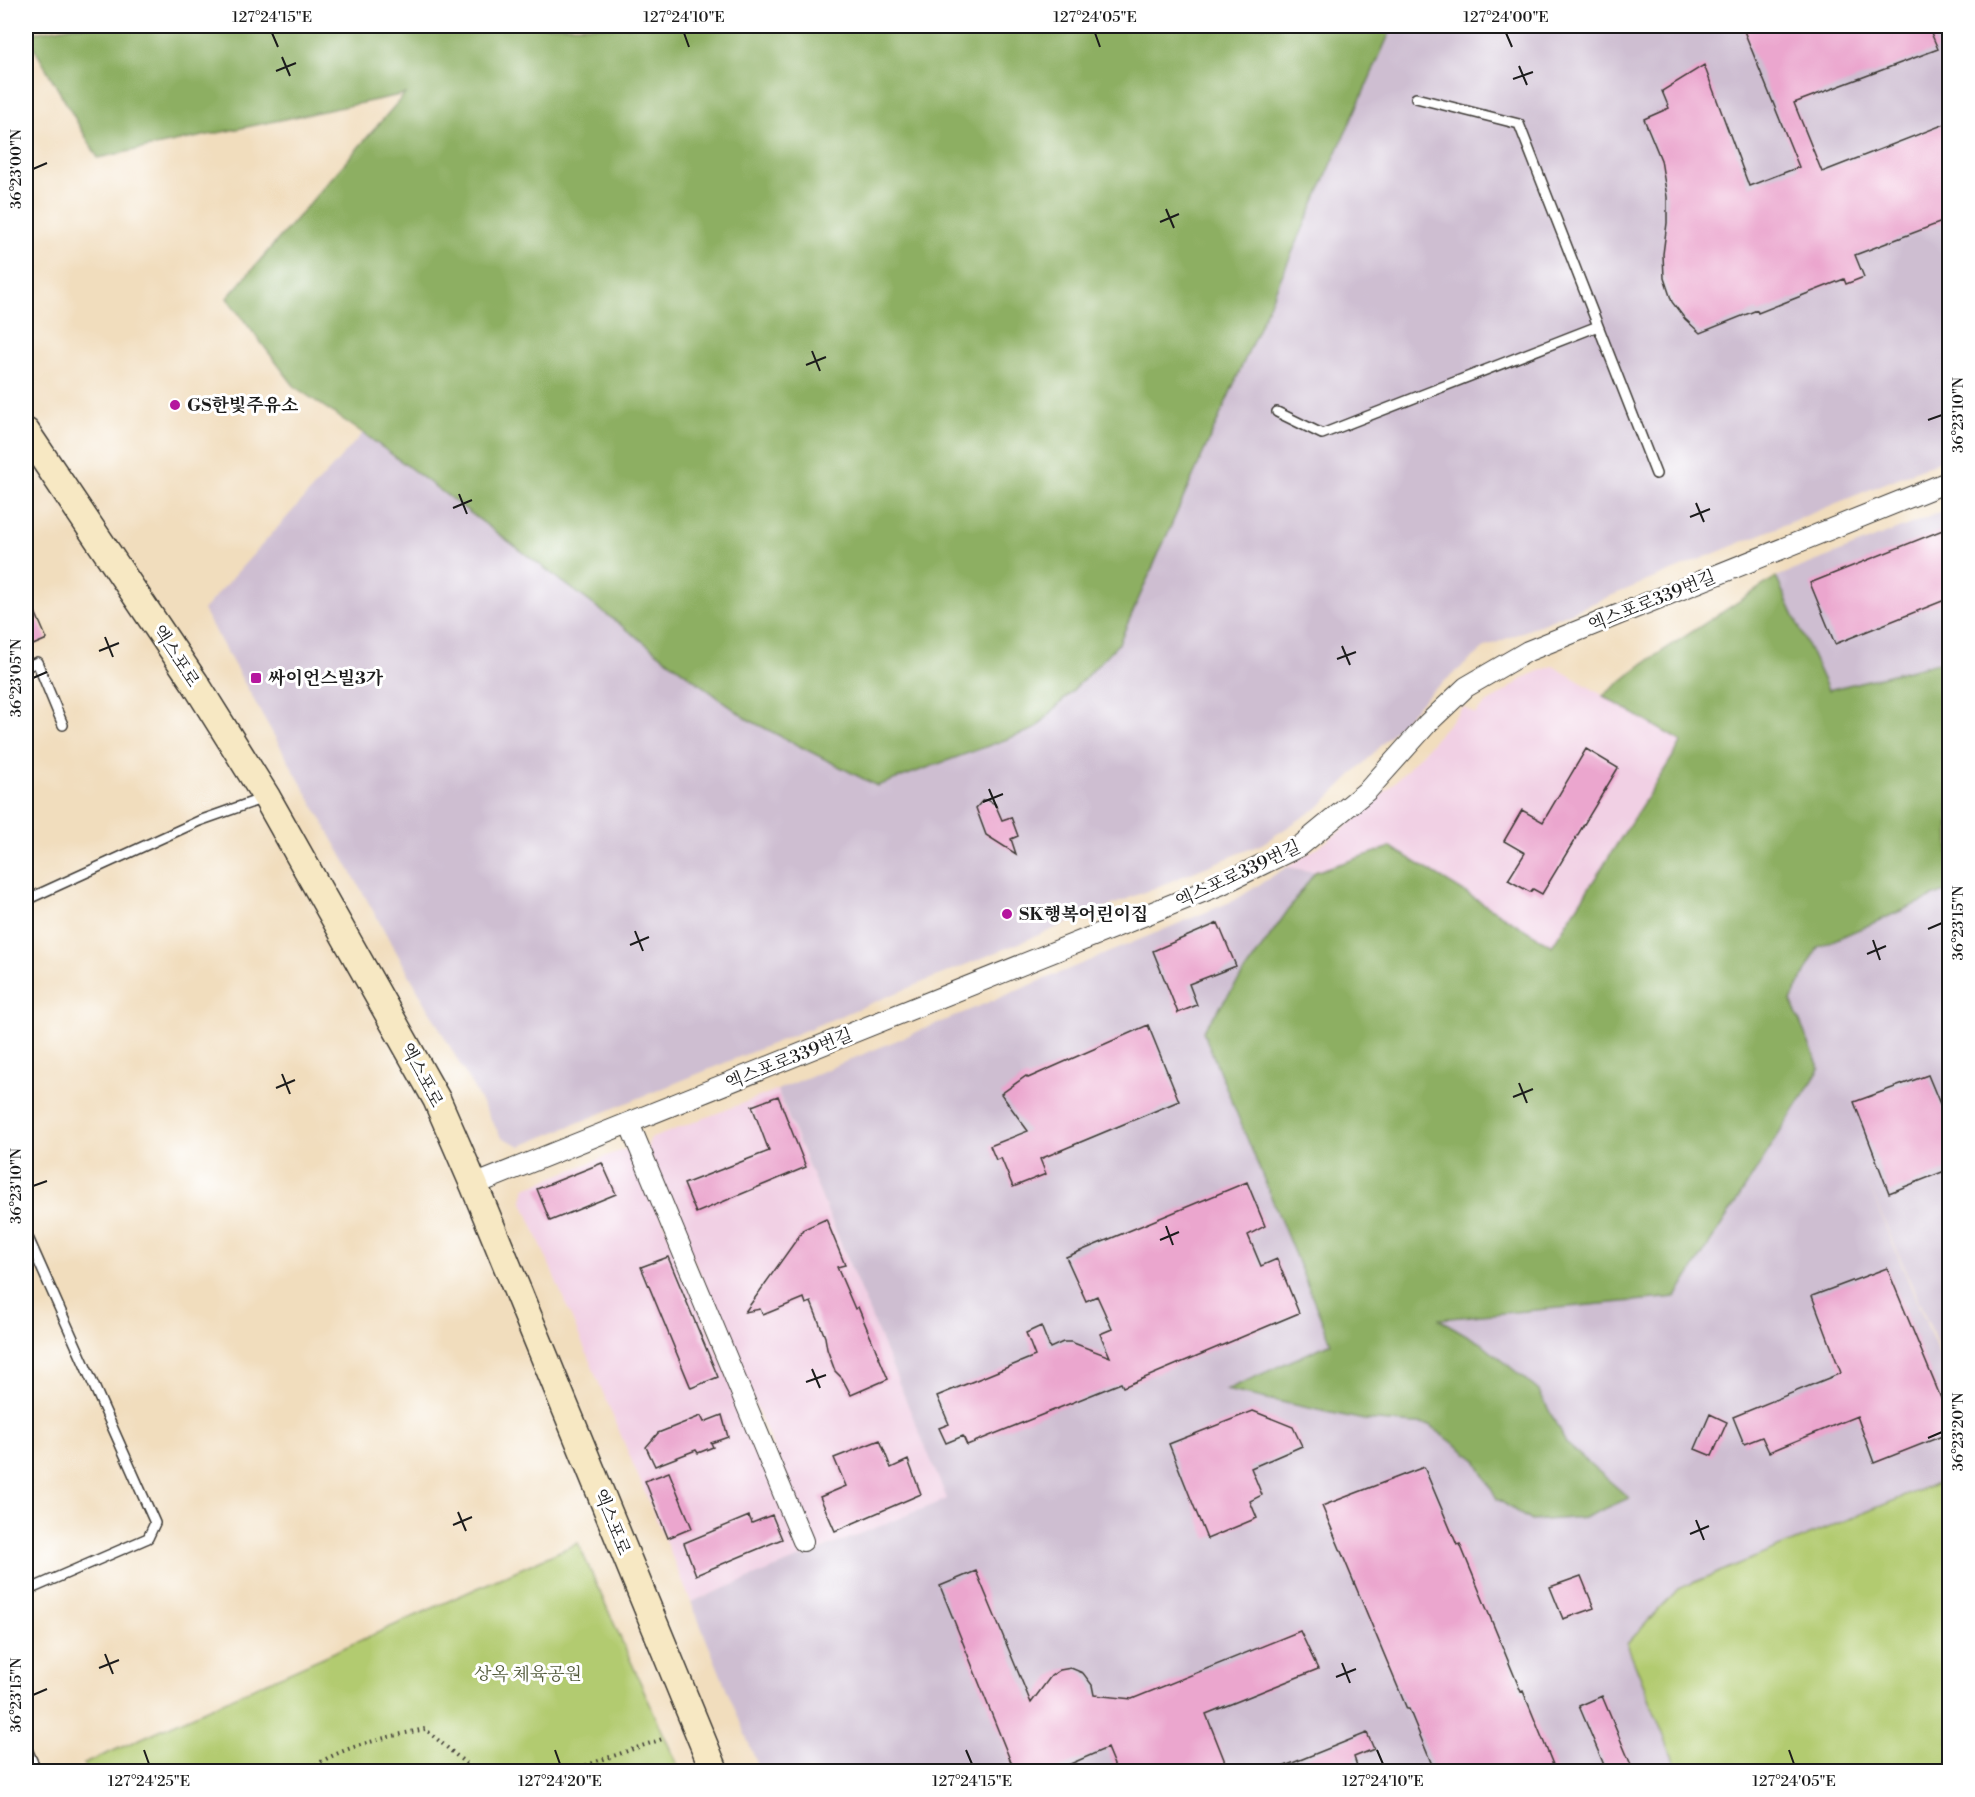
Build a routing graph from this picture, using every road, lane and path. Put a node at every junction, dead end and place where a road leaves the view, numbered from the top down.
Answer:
1 (1416, 98) dead end
2 (1598, 326) junction
3 (1277, 412) dead end
4 (26, 432) edge
5 (1656, 474) dead end
6 (1950, 481) edge
7 (26, 667) edge
8 (63, 725) dead end
9 (267, 798) junction
10 (26, 900) edge
11 (629, 1123) junction
12 (474, 1185) junction
13 (26, 1233) edge
14 (803, 1541) dead end
15 (26, 1591) edge
16 (664, 1738) dead end
17 (26, 1748) edge
18 (37, 1772) edge
19 (306, 1772) edge
20 (476, 1772) edge
21 (586, 1772) edge
22 (714, 1772) edge

1 - 2 lane
2 - 3 lane
2 - 5 lane
4 - 9 main road, 엑스포로
6 - 11 street, 엑스포로339번길
7 - 8 lane
9 - 10 lane
9 - 12 main road, 엑스포로
11 - 12 street, 엑스포로339번길
11 - 14 street
12 - 22 main road, 엑스포로
13 - 15 lane
16 - 21 path
17 - 18 lane
19 - 20 path

